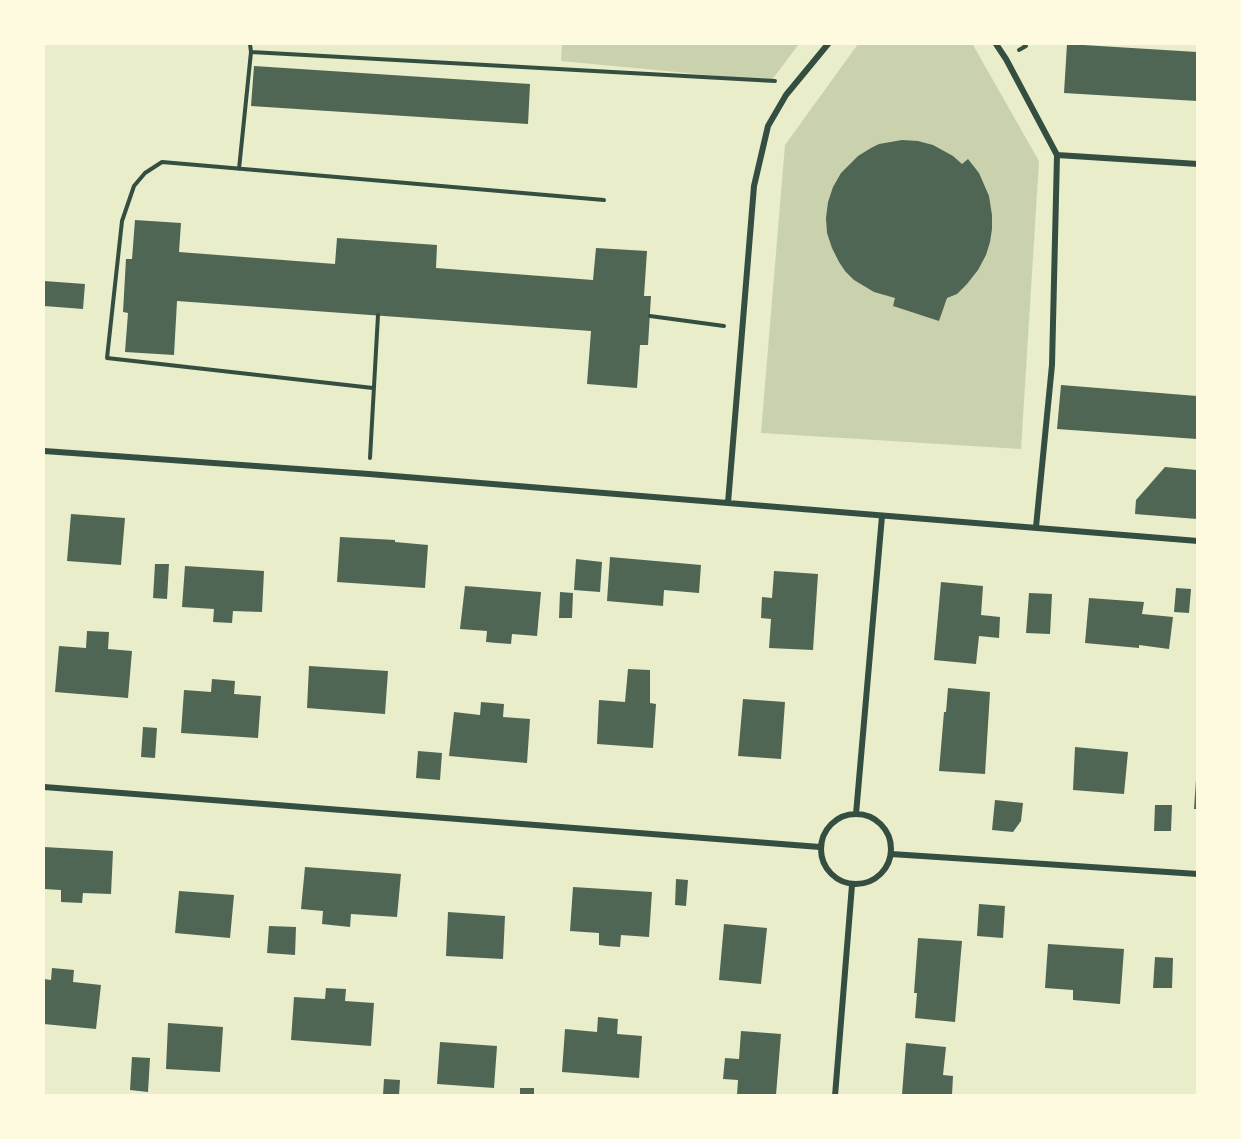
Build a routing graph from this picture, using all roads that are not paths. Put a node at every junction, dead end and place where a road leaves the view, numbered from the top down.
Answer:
1 (828, 44) edge
2 (996, 44) edge
3 (1057, 155) junction
4 (1197, 164) edge
5 (44, 451) edge
6 (728, 503) junction
7 (882, 516) junction
8 (1036, 527) junction
9 (1197, 541) edge
10 (44, 787) edge
11 (856, 814) junction
12 (820, 847) junction
13 (891, 854) junction
14 (1197, 874) edge
15 (852, 885) junction
16 (835, 1095) edge

1 - 6 street
2 - 3 street
3 - 4 street
3 - 8 street
5 - 6 street
6 - 7 street
7 - 8 street
7 - 11 street
8 - 9 street
10 - 12 street
11 - 12 street
11 - 13 street
12 - 15 street
13 - 14 street
13 - 15 street
15 - 16 street

